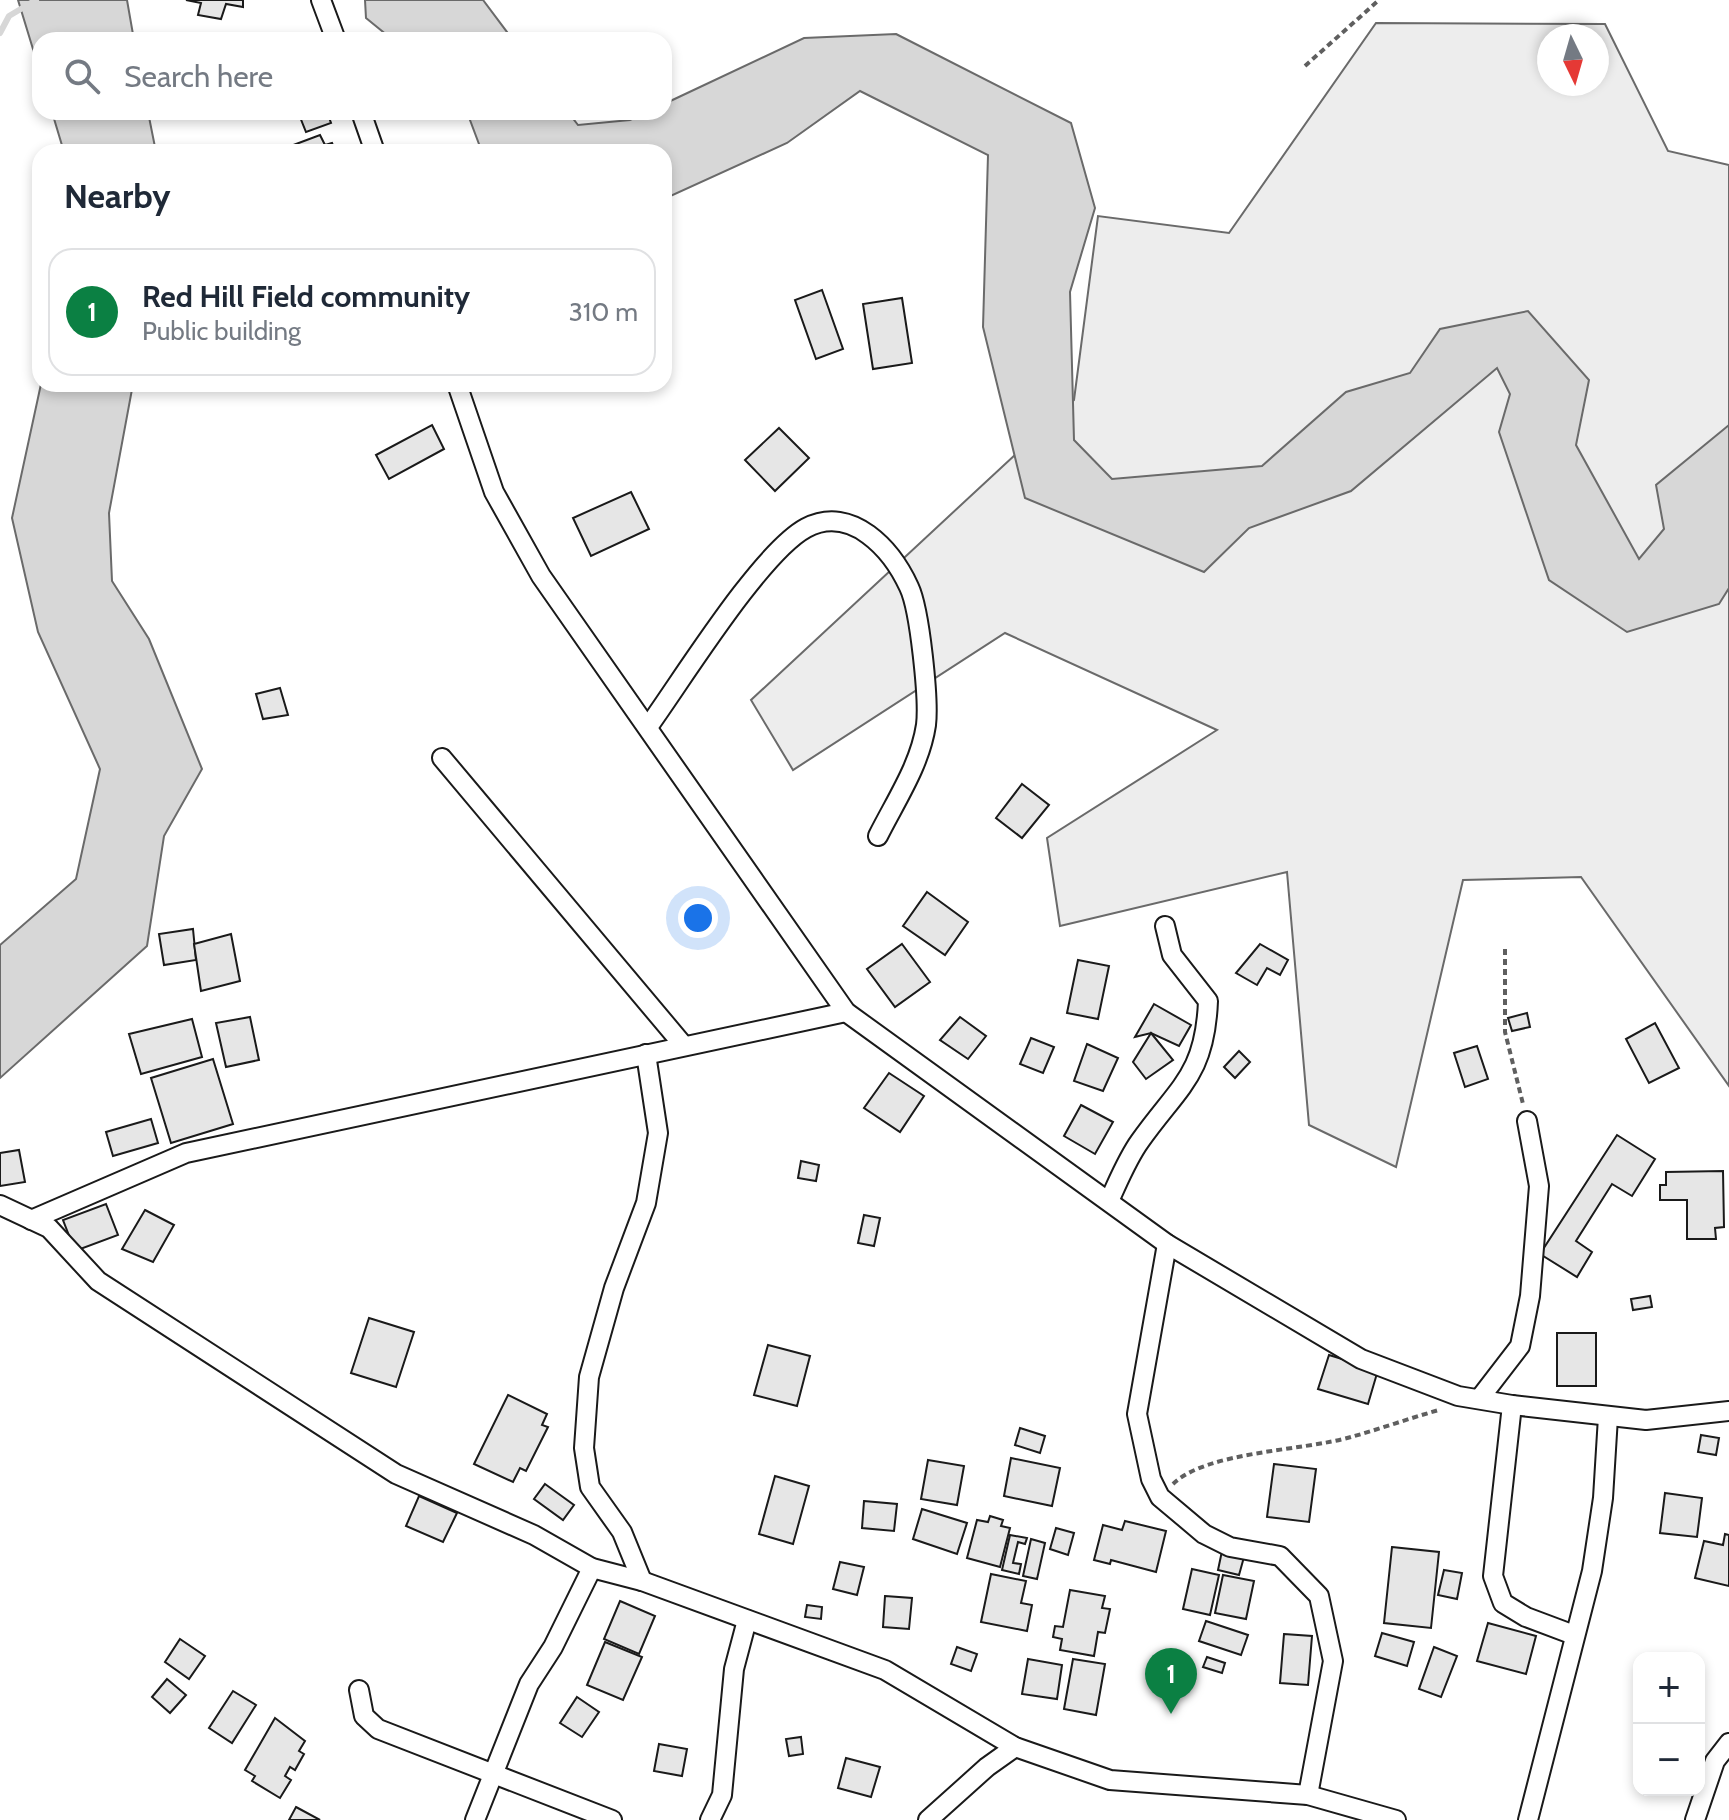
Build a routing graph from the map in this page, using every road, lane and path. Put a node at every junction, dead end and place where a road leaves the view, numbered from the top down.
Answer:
1 (321, 0) edge
2 (1379, 0) edge
3 (333, 32) edge
4 (1305, 66) dead end
5 (364, 120) edge
6 (372, 144) edge
7 (460, 392) edge
8 (648, 727) junction
9 (442, 758) dead end
10 (878, 836) dead end
11 (1165, 926) dead end
12 (1505, 949) dead end
13 (846, 1012) junction
14 (684, 1046) junction
15 (646, 1054) junction
16 (1527, 1121) joint
17 (1109, 1201) junction
18 (0, 1205) edge
19 (31, 1220) junction
20 (1167, 1244) junction
21 (1480, 1398) junction
22 (1512, 1405) junction
23 (1729, 1411) edge
24 (1608, 1417) junction
25 (1160, 1497) junction
26 (592, 1568) junction
27 (642, 1581) junction
28 (747, 1620) junction
29 (1574, 1635) junction
30 (359, 1690) dead end
31 (1729, 1743) edge
32 (1015, 1747) junction
33 (492, 1776) junction
34 (1308, 1795) junction
35 (475, 1820) edge
36 (612, 1820) edge
37 (710, 1820) edge
38 (928, 1820) edge
39 (1396, 1820) edge
40 (1528, 1820) edge
41 (1695, 1820) edge

1 - 3 street
2 - 4 path
5 - 6 street
7 - 8 street
8 - 10 street
8 - 13 street
9 - 14 street
11 - 17 street
12 - 16 path
13 - 14 street
13 - 17 street
14 - 15 street
15 - 19 street
15 - 27 street
16 - 21 street
17 - 20 street
18 - 19 street
19 - 26 street
20 - 21 street
20 - 25 street
21 - 22 street
21 - 25 path
22 - 24 street
22 - 29 street
23 - 24 street
24 - 29 street
25 - 34 street
26 - 27 street
26 - 33 street
27 - 28 street
28 - 32 street
28 - 37 street
29 - 40 street
30 - 33 street
31 - 41 street
32 - 34 street
32 - 38 street
33 - 35 street
33 - 36 street
34 - 39 street

